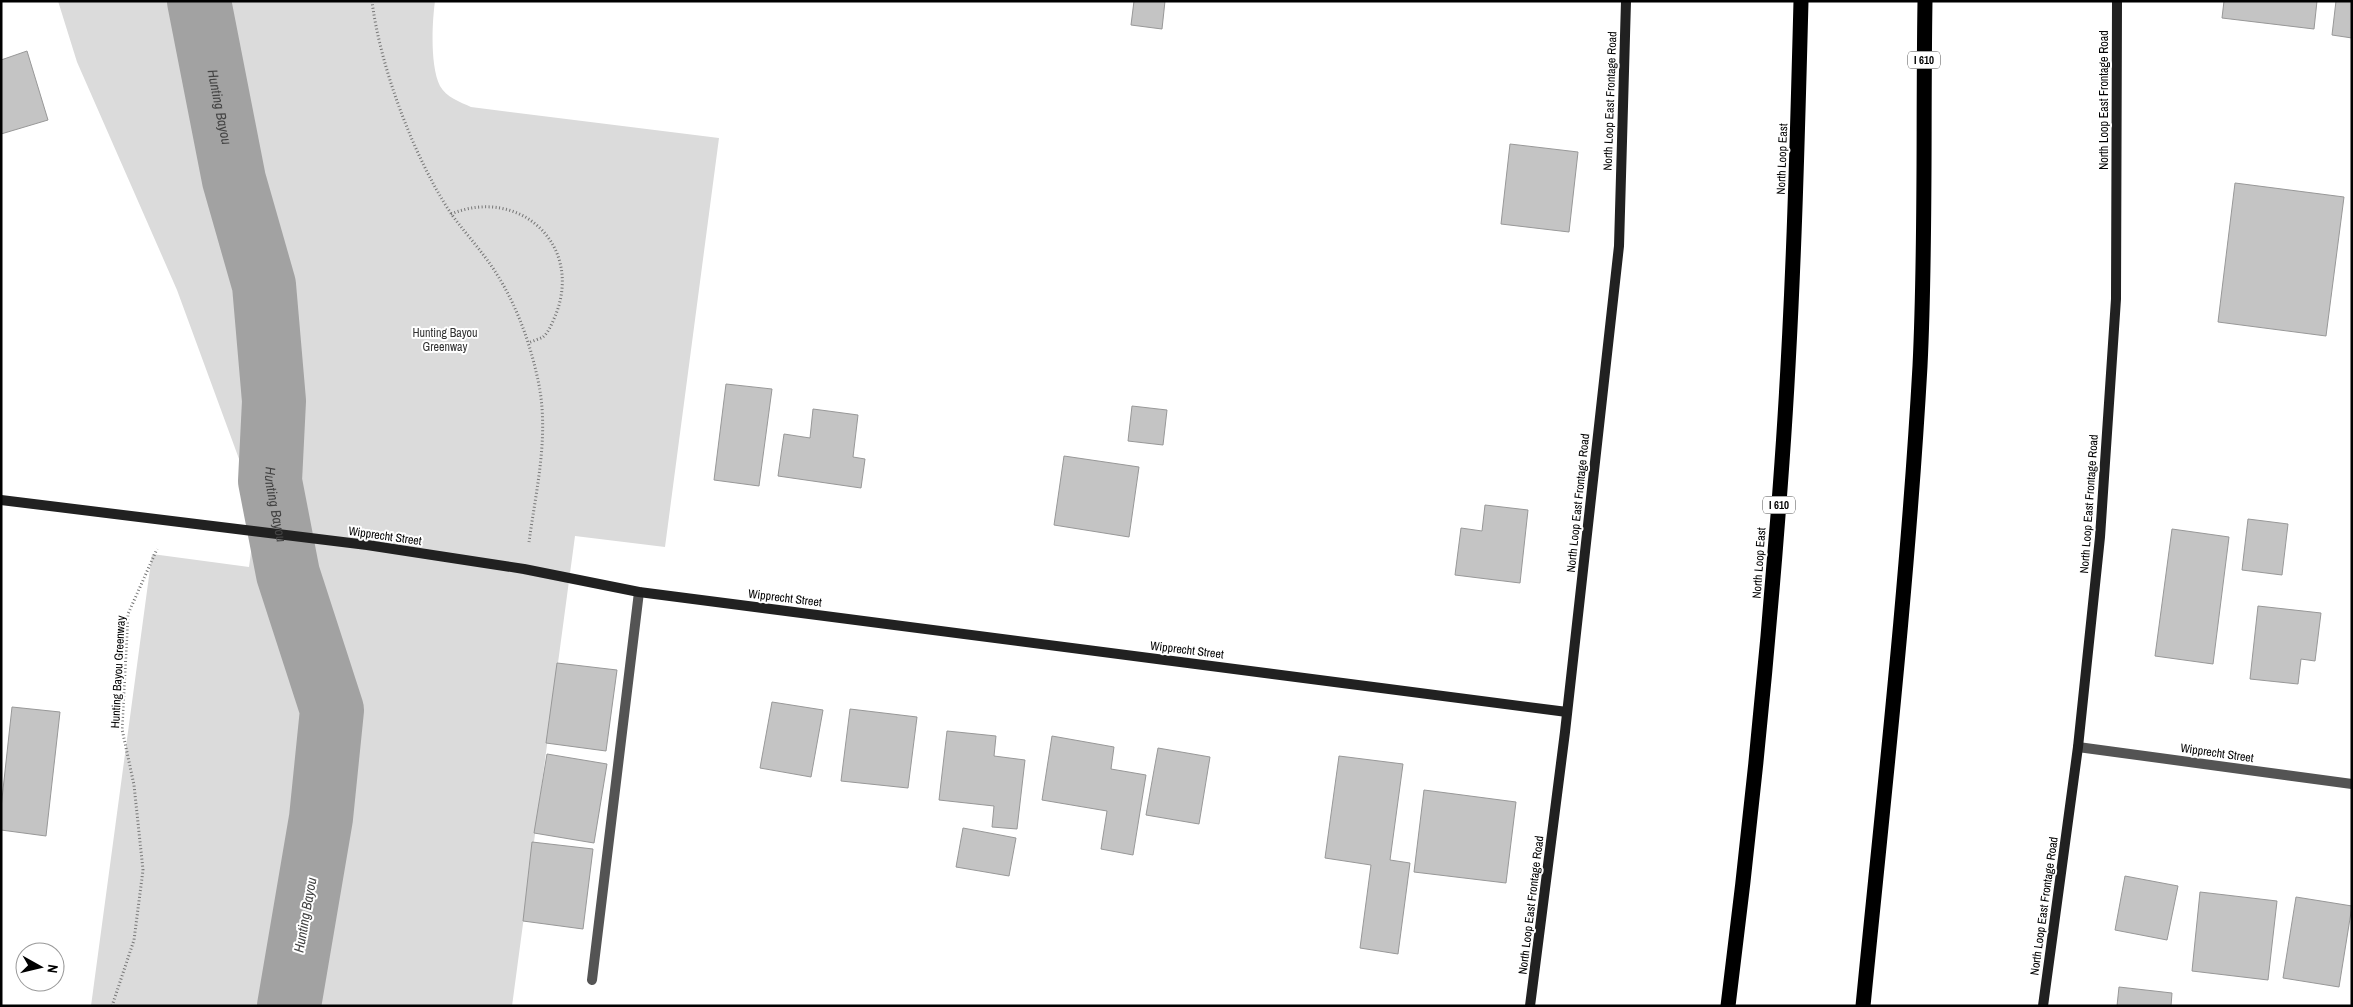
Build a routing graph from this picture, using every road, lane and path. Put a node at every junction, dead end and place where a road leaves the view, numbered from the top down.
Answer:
1 (372, 1) edge
2 (1626, 1) edge
3 (1801, 1) edge
4 (1925, 1) edge
5 (2117, 1) edge
6 (451, 214) junction
7 (528, 343) junction
8 (1, 500) edge
9 (529, 542) dead end
10 (157, 548) dead end
11 (638, 592) junction
12 (1567, 712) junction
13 (2078, 747) junction
14 (2352, 784) edge
15 (592, 980) dead end
16 (112, 1006) edge
17 (1530, 1006) edge
18 (1728, 1006) edge
19 (1862, 1006) edge
20 (2043, 1006) edge

1 - 6 path
2 - 12 main road, North Loop East Frontage Road
3 - 18 highway, North Loop East / I 610
4 - 19 highway, I 610
5 - 13 main road, North Loop East Frontage Road
6 - 7 path
6 - 7 path
7 - 9 path
8 - 11 main road, Wipprecht Street
10 - 16 path, Hunting Bayou Greenway
11 - 12 main road, Wipprecht Street
11 - 15 street
12 - 17 main road, North Loop East Frontage Road
13 - 14 street, Wipprecht Street
13 - 20 main road, North Loop East Frontage Road

